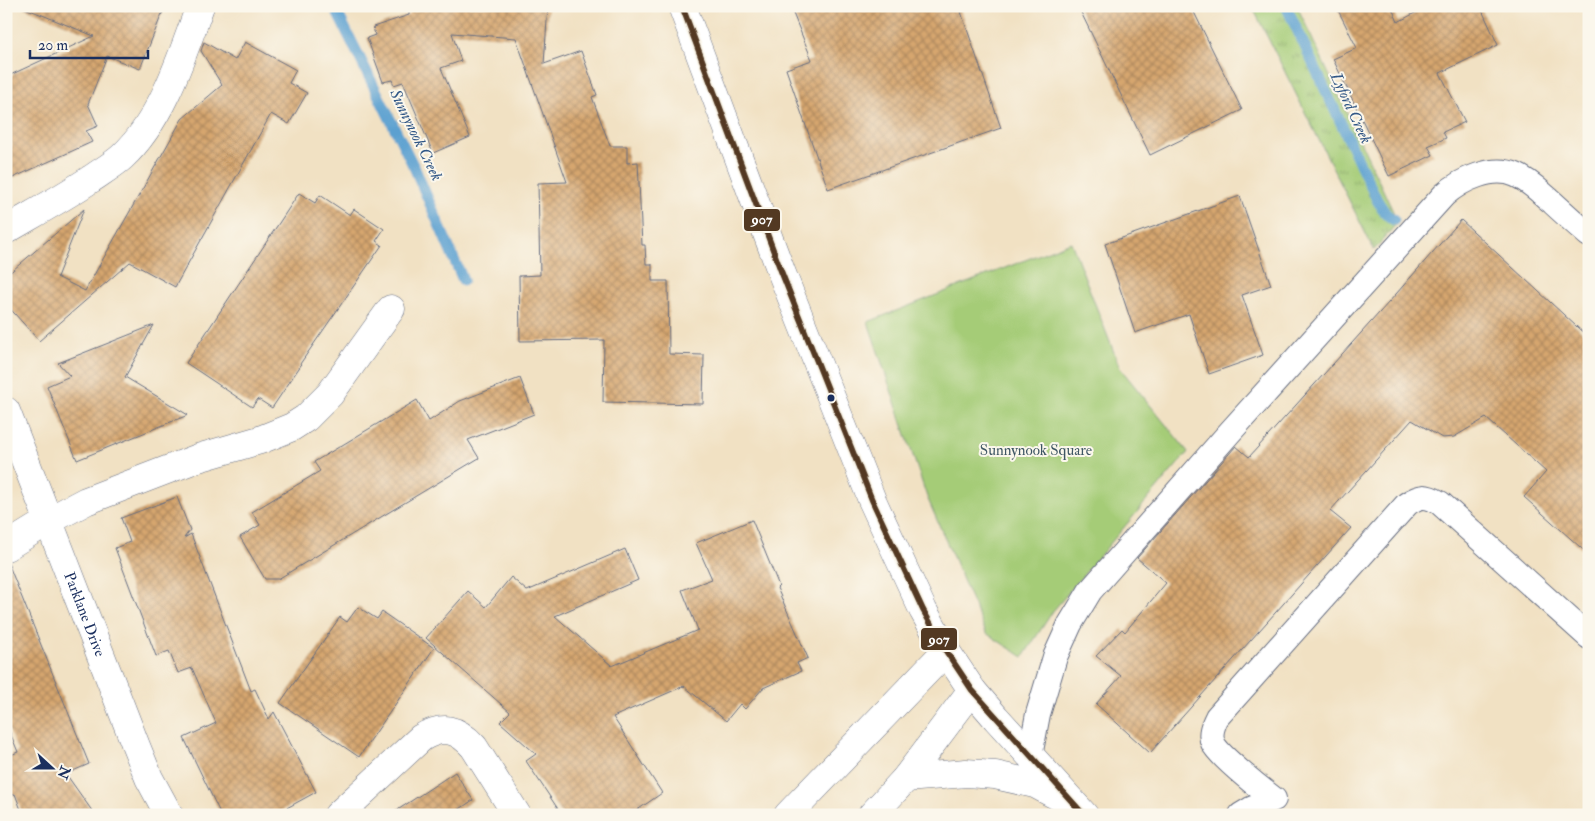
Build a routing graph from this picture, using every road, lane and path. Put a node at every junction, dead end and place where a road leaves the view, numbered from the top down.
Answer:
1 (200, 6) edge
2 (682, 6) edge
3 (6, 230) edge
4 (1589, 235) edge
5 (390, 309) dead end
6 (6, 411) edge
7 (48, 521) junction
8 (6, 547) edge
9 (1589, 636) edge
10 (946, 651) junction
11 (972, 690) junction
12 (1030, 756) junction
13 (906, 778) junction
14 (1271, 807) edge
15 (1079, 810) edge
16 (169, 815) edge
17 (338, 815) edge
18 (517, 815) edge
19 (788, 815) edge
20 (872, 815) edge
21 (1241, 815) edge

1 - 3 street
2 - 10 street
4 - 12 lane
5 - 7 street
6 - 7 street, Parklane Drive
7 - 8 street
7 - 16 street, Parklane Drive
9 - 14 lane
10 - 11 street
10 - 19 street
11 - 12 street
11 - 13 street
12 - 15 street
13 - 15 street
13 - 20 street
14 - 21 lane
17 - 18 street

